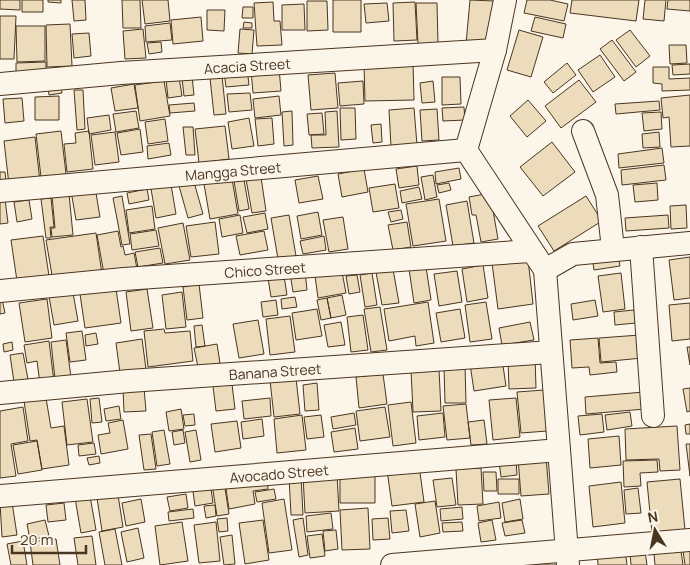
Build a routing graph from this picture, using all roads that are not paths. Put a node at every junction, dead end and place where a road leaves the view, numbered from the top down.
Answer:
1 (505, 0) edge
2 (495, 50) junction
3 (0, 84) edge
4 (583, 130) dead end
5 (466, 150) junction
6 (0, 191) edge
7 (690, 243) edge
8 (642, 247) junction
9 (612, 250) junction
10 (531, 251) junction
11 (545, 270) junction
12 (0, 291) edge
13 (551, 352) junction
14 (0, 393) edge
15 (653, 416) dead end
16 (559, 450) junction
17 (0, 496) edge
18 (690, 540) edge
19 (568, 558) edge
20 (392, 565) edge

1 - 2 street
2 - 3 street, Acacia Street
2 - 5 street
4 - 9 street
5 - 6 street, Mangga Street
5 - 10 street
7 - 8 street
8 - 9 street
8 - 15 street
9 - 11 street
10 - 11 street
10 - 12 street, Chico Street
11 - 13 street
13 - 14 street, Banana Street
13 - 16 street
16 - 17 street, Avocado Street
16 - 19 street
18 - 19 street
19 - 20 street

